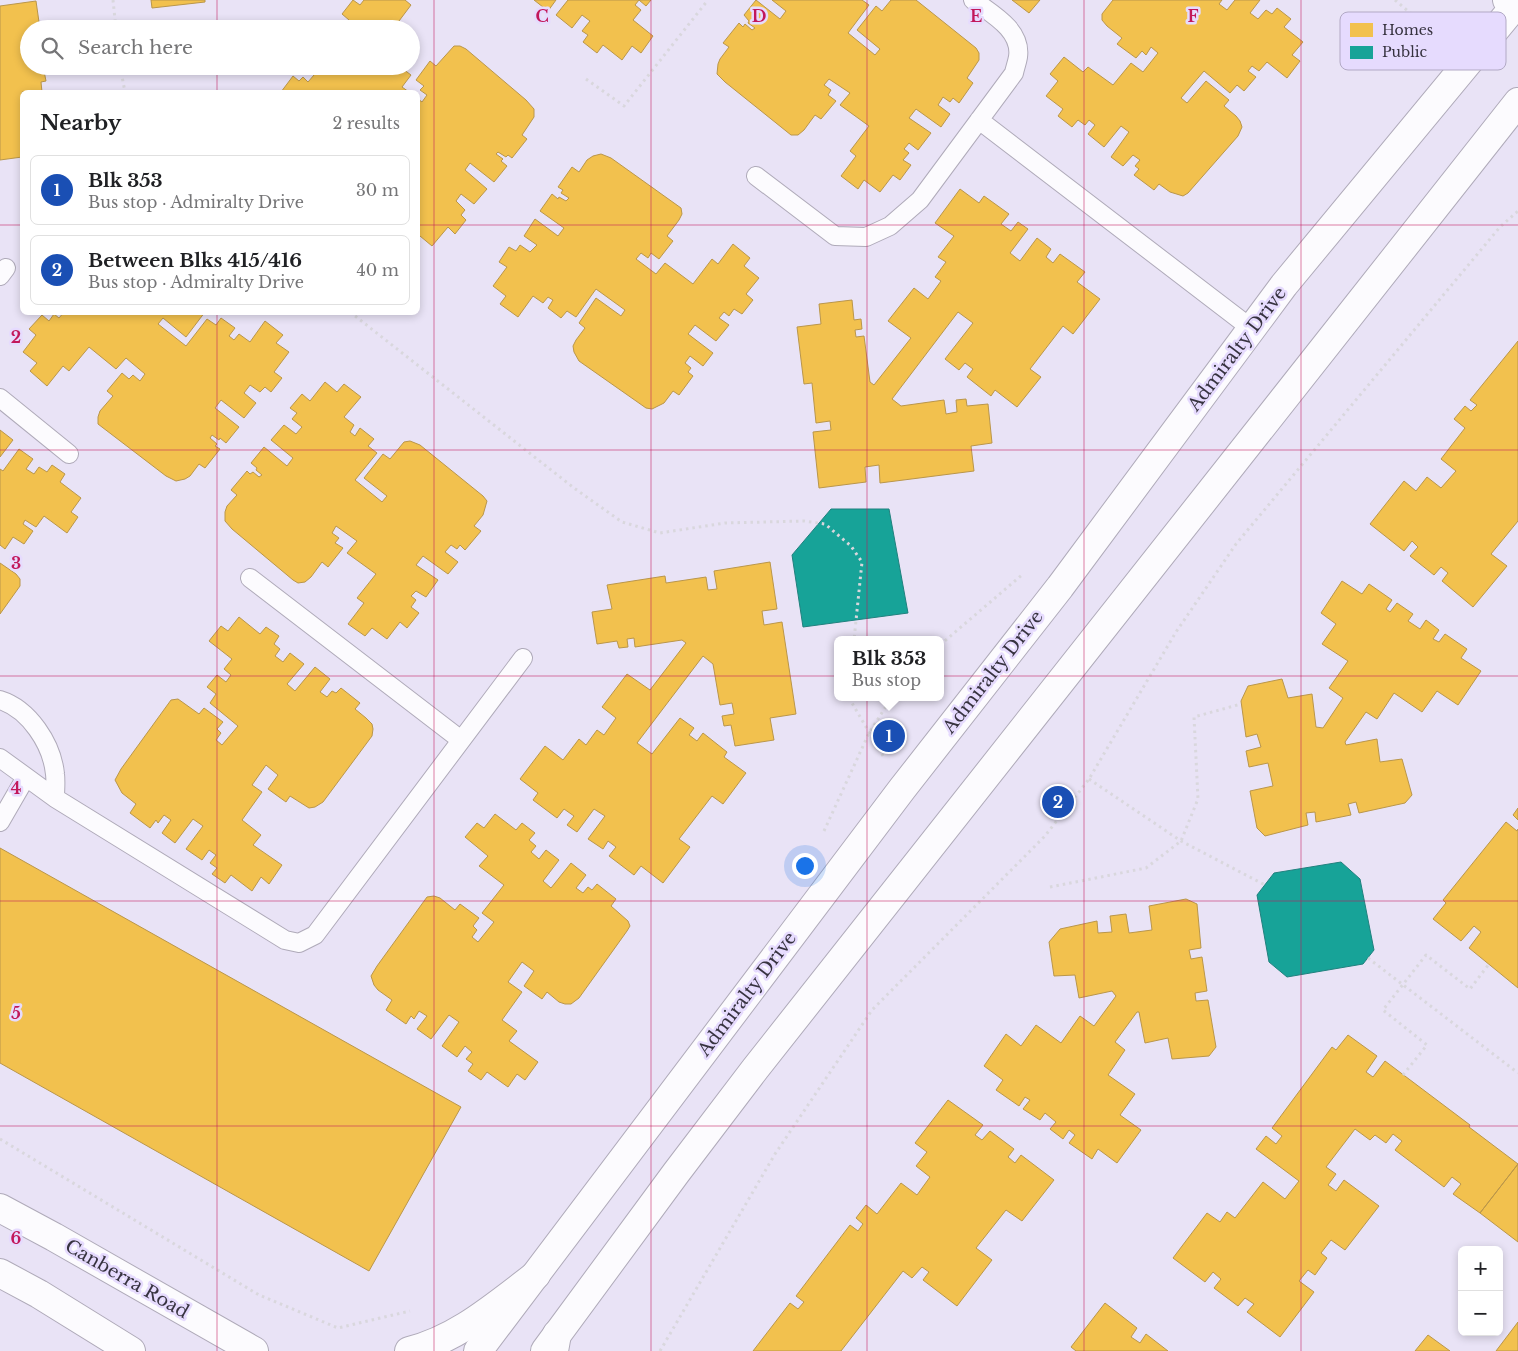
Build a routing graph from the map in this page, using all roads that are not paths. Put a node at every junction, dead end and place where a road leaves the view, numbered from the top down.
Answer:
1 (973, 0) edge
2 (1514, 4) edge
3 (1506, 14) edge
4 (1460, 70) edge
5 (1518, 102) edge
6 (978, 120) junction
7 (756, 176) dead end
8 (1252, 329) junction
9 (0, 398) edge
10 (69, 454) dead end
11 (250, 578) dead end
12 (523, 658) dead end
13 (0, 700) edge
14 (462, 740) junction
15 (0, 758) edge
16 (26, 777) junction
17 (55, 798) junction
18 (0, 822) edge
19 (0, 1208) edge
20 (0, 1274) edge
21 (536, 1275) junction
22 (552, 1345) edge
23 (131, 1351) edge
24 (254, 1351) edge
25 (408, 1351) edge
26 (478, 1351) edge

1 - 6 lane
2 - 3 street, Admiralty Drive
4 - 8 street, Admiralty Drive
5 - 22 street
6 - 7 lane
6 - 8 lane
8 - 21 street, Admiralty Drive
9 - 10 lane
11 - 14 lane
12 - 14 lane
13 - 17 lane
14 - 17 lane
15 - 16 lane
16 - 17 lane
16 - 18 lane
19 - 24 street, Canberra Road
20 - 23 street
21 - 25 street
21 - 26 street, Admiralty Drive

